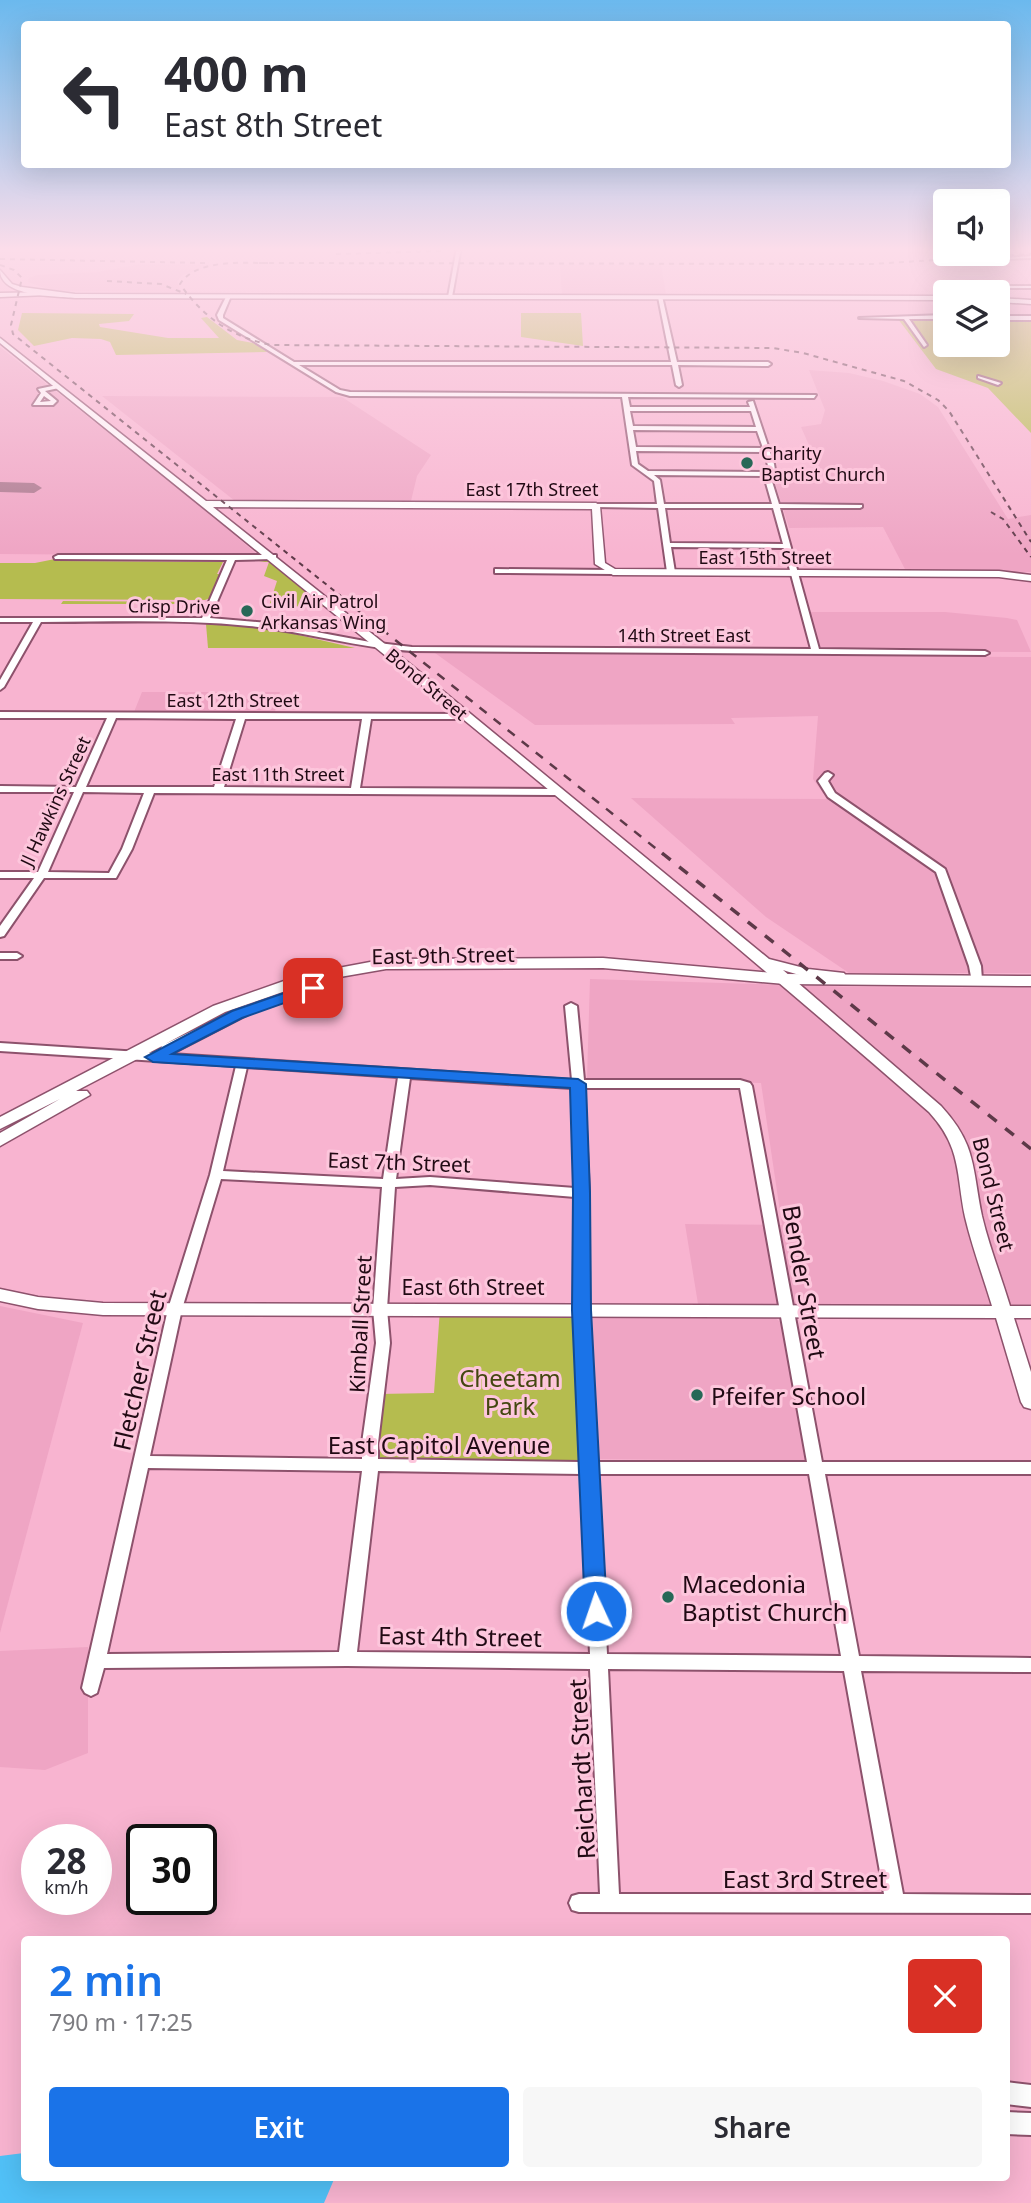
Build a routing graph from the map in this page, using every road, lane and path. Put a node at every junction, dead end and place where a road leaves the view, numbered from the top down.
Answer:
1 (11, 350) edge
2 (271, 350) edge
3 (672, 350) edge
4 (293, 363) junction
5 (675, 364) junction
6 (768, 364) dead end
7 (980, 377) dead end
8 (998, 383) dead end
9 (679, 386) dead end
10 (57, 387) junction
11 (44, 393) dead end
12 (345, 393) joint
13 (625, 396) junction
14 (814, 396) dead end
15 (751, 406) joint
16 (628, 409) junction
17 (629, 428) junction
18 (759, 429) junction
19 (633, 449) junction
20 (766, 450) junction
21 (647, 473) junction
22 (766, 474) junction
23 (204, 504) junction
24 (661, 505) junction
25 (596, 506) junction
26 (776, 506) junction
27 (860, 506) dead end
28 (667, 545) junction
29 (788, 545) junction
30 (58, 557) dead end
31 (272, 557) junction
32 (232, 558) junction
33 (498, 571) dead end
34 (613, 572) junction
35 (671, 572) junction
36 (796, 572) junction
37 (1031, 578) edge
38 (0, 620) edge
39 (38, 621) junction
40 (205, 621) junction
41 (364, 632) junction
42 (346, 642) junction
43 (383, 648) junction
44 (432, 649) junction
45 (816, 652) junction
46 (985, 653) dead end
47 (406, 666) junction
48 (0, 687) edge
49 (0, 715) edge
50 (113, 715) junction
51 (241, 716) junction
52 (367, 716) junction
53 (466, 717) junction
54 (828, 775) dead end
55 (0, 789) edge
56 (80, 789) junction
57 (150, 789) junction
58 (218, 790) junction
59 (355, 790) junction
60 (556, 792) junction
61 (0, 876) edge
62 (41, 876) junction
63 (0, 934) edge
64 (746, 947) junction
65 (0, 956) edge
66 (17, 956) dead end
67 (756, 975) junction
68 (786, 979) junction
69 (876, 979) junction
70 (976, 980) junction
71 (1031, 981) edge
72 (571, 1006) dead end
73 (821, 1009) junction
74 (0, 1046) edge
75 (132, 1055) junction
76 (153, 1057) junction
77 (242, 1064) junction
78 (404, 1074) junction
79 (578, 1084) junction
80 (0, 1124) edge
81 (0, 1140) edge
82 (216, 1175) junction
83 (390, 1183) junction
84 (582, 1193) junction
85 (0, 1296) edge
86 (175, 1308) junction
87 (380, 1309) junction
88 (582, 1310) junction
89 (1003, 1311) junction
90 (787, 1312) junction
91 (1031, 1312) edge
92 (1031, 1402) edge
93 (141, 1462) junction
94 (371, 1466) junction
95 (589, 1468) junction
96 (814, 1468) junction
97 (1031, 1468) edge
98 (347, 1659) junction
99 (98, 1661) junction
100 (598, 1663) junction
101 (852, 1663) junction
102 (1031, 1665) edge
103 (91, 1688) dead end
104 (610, 1901) junction
105 (579, 1903) dead end
106 (895, 1903) junction
107 (1031, 1904) edge
108 (1010, 2093) edge
109 (1031, 2096) edge
110 (1010, 2123) edge
111 (1031, 2124) edge

1 - 10 street, Bond Street
2 - 4 street
3 - 5 street
4 - 5 street
4 - 12 street
5 - 6 street
5 - 9 street
7 - 8 street
10 - 11 street
10 - 23 street, Bond Street
12 - 13 street
13 - 14 street
13 - 16 street
15 - 16 street
15 - 18 street
16 - 17 street
17 - 18 street
17 - 19 street
18 - 20 street
19 - 20 street
19 - 21 street
20 - 22 street
21 - 22 street
21 - 24 street
22 - 26 street
23 - 25 street, East 17th Street
23 - 31 street, Bond Street
24 - 25 street, East 17th Street
24 - 26 street, East 17th Street
24 - 28 street
25 - 34 street
26 - 27 street, East 17th Street
26 - 29 street
28 - 29 street
28 - 35 street
29 - 36 street
30 - 32 street
31 - 32 street
31 - 41 street, Bond Street
32 - 40 street
33 - 34 street, East 15th Street
34 - 35 street, East 15th Street
35 - 36 street, East 15th Street
36 - 37 street, East 15th Street
36 - 45 street
38 - 39 street, Crisp Drive
39 - 40 street, Crisp Drive
39 - 48 street
40 - 42 street, Crisp Drive
41 - 42 street
41 - 43 street, Bond Street
42 - 43 street, Crisp Drive
42 - 47 street, Crisp Drive
43 - 44 street, 14th Street East
43 - 47 street, Bond Street
44 - 45 street, 14th Street East
44 - 47 street
45 - 46 street, 14th Street East
47 - 53 street, Bond Street
49 - 50 street, East 12th Street
50 - 51 street, East 12th Street
50 - 56 street, Jl Hawkins Street
51 - 52 street, East 12th Street
51 - 58 street
52 - 53 street, East 12th Street
52 - 59 street
53 - 60 street, Bond Street
54 - 70 street
55 - 56 street, East 11th Street
56 - 57 street, East 11th Street
56 - 62 street, Jl Hawkins Street
57 - 58 street, East 11th Street
57 - 62 street
58 - 59 street, East 11th Street
59 - 60 street, East 11th Street
60 - 64 street, Bond Street
61 - 62 street
62 - 63 street, Jl Hawkins Street
64 - 68 street, Bond Street
64 - 69 street
65 - 66 street
67 - 68 main road, East 9th Street
67 - 75 main road, East 9th Street
67 - 76 main road, East 9th Street
68 - 69 main road, East 9th Street
68 - 73 street, Bond Street
69 - 70 main road, East 9th Street
69 - 73 street
70 - 71 main road, East 9th Street
72 - 79 street, Reichardt Street
73 - 89 street, Bond Street
74 - 75 street
75 - 76 street
75 - 80 main road, East 9th Street
76 - 77 street
76 - 81 main road, East 9th Street
77 - 78 street
77 - 82 street, Fletcher Street
78 - 79 street
78 - 83 street, Kimball Street
79 - 84 street, Reichardt Street
79 - 90 street, Bender Street
82 - 83 street, East 7th Street
82 - 86 street, Fletcher Street
83 - 84 street, East 7th Street
83 - 87 street, Kimball Street
84 - 88 street, Reichardt Street
85 - 86 street, East 6th Street
86 - 87 street, East 6th Street
86 - 93 street, Fletcher Street
87 - 88 street, East 6th Street
87 - 94 street, Kimball Street
88 - 90 street, East 6th Street
88 - 95 street, Reichardt Street
89 - 90 street, East 6th Street
89 - 91 street, East 6th Street
89 - 92 street, Bond Street
90 - 96 street, Bender Street
93 - 94 street, East Capitol Avenue
93 - 99 street, Fletcher Street
94 - 95 street, East Capitol Avenue
94 - 98 street, Kimball Street
95 - 96 street, East Capitol Avenue
95 - 100 street, Reichardt Street
96 - 97 street, East Capitol Avenue
96 - 101 street, Bender Street
98 - 99 street, East 4th Street
98 - 100 street, East 4th Street
99 - 103 street, Fletcher Street
100 - 101 street, East 4th Street
100 - 104 street, Reichardt Street
101 - 102 street, East 4th Street
101 - 106 street, Bender Street
104 - 105 street, East 3rd Street
104 - 106 street, East 3rd Street
106 - 107 street, East 3rd Street
108 - 109 street
110 - 111 street

